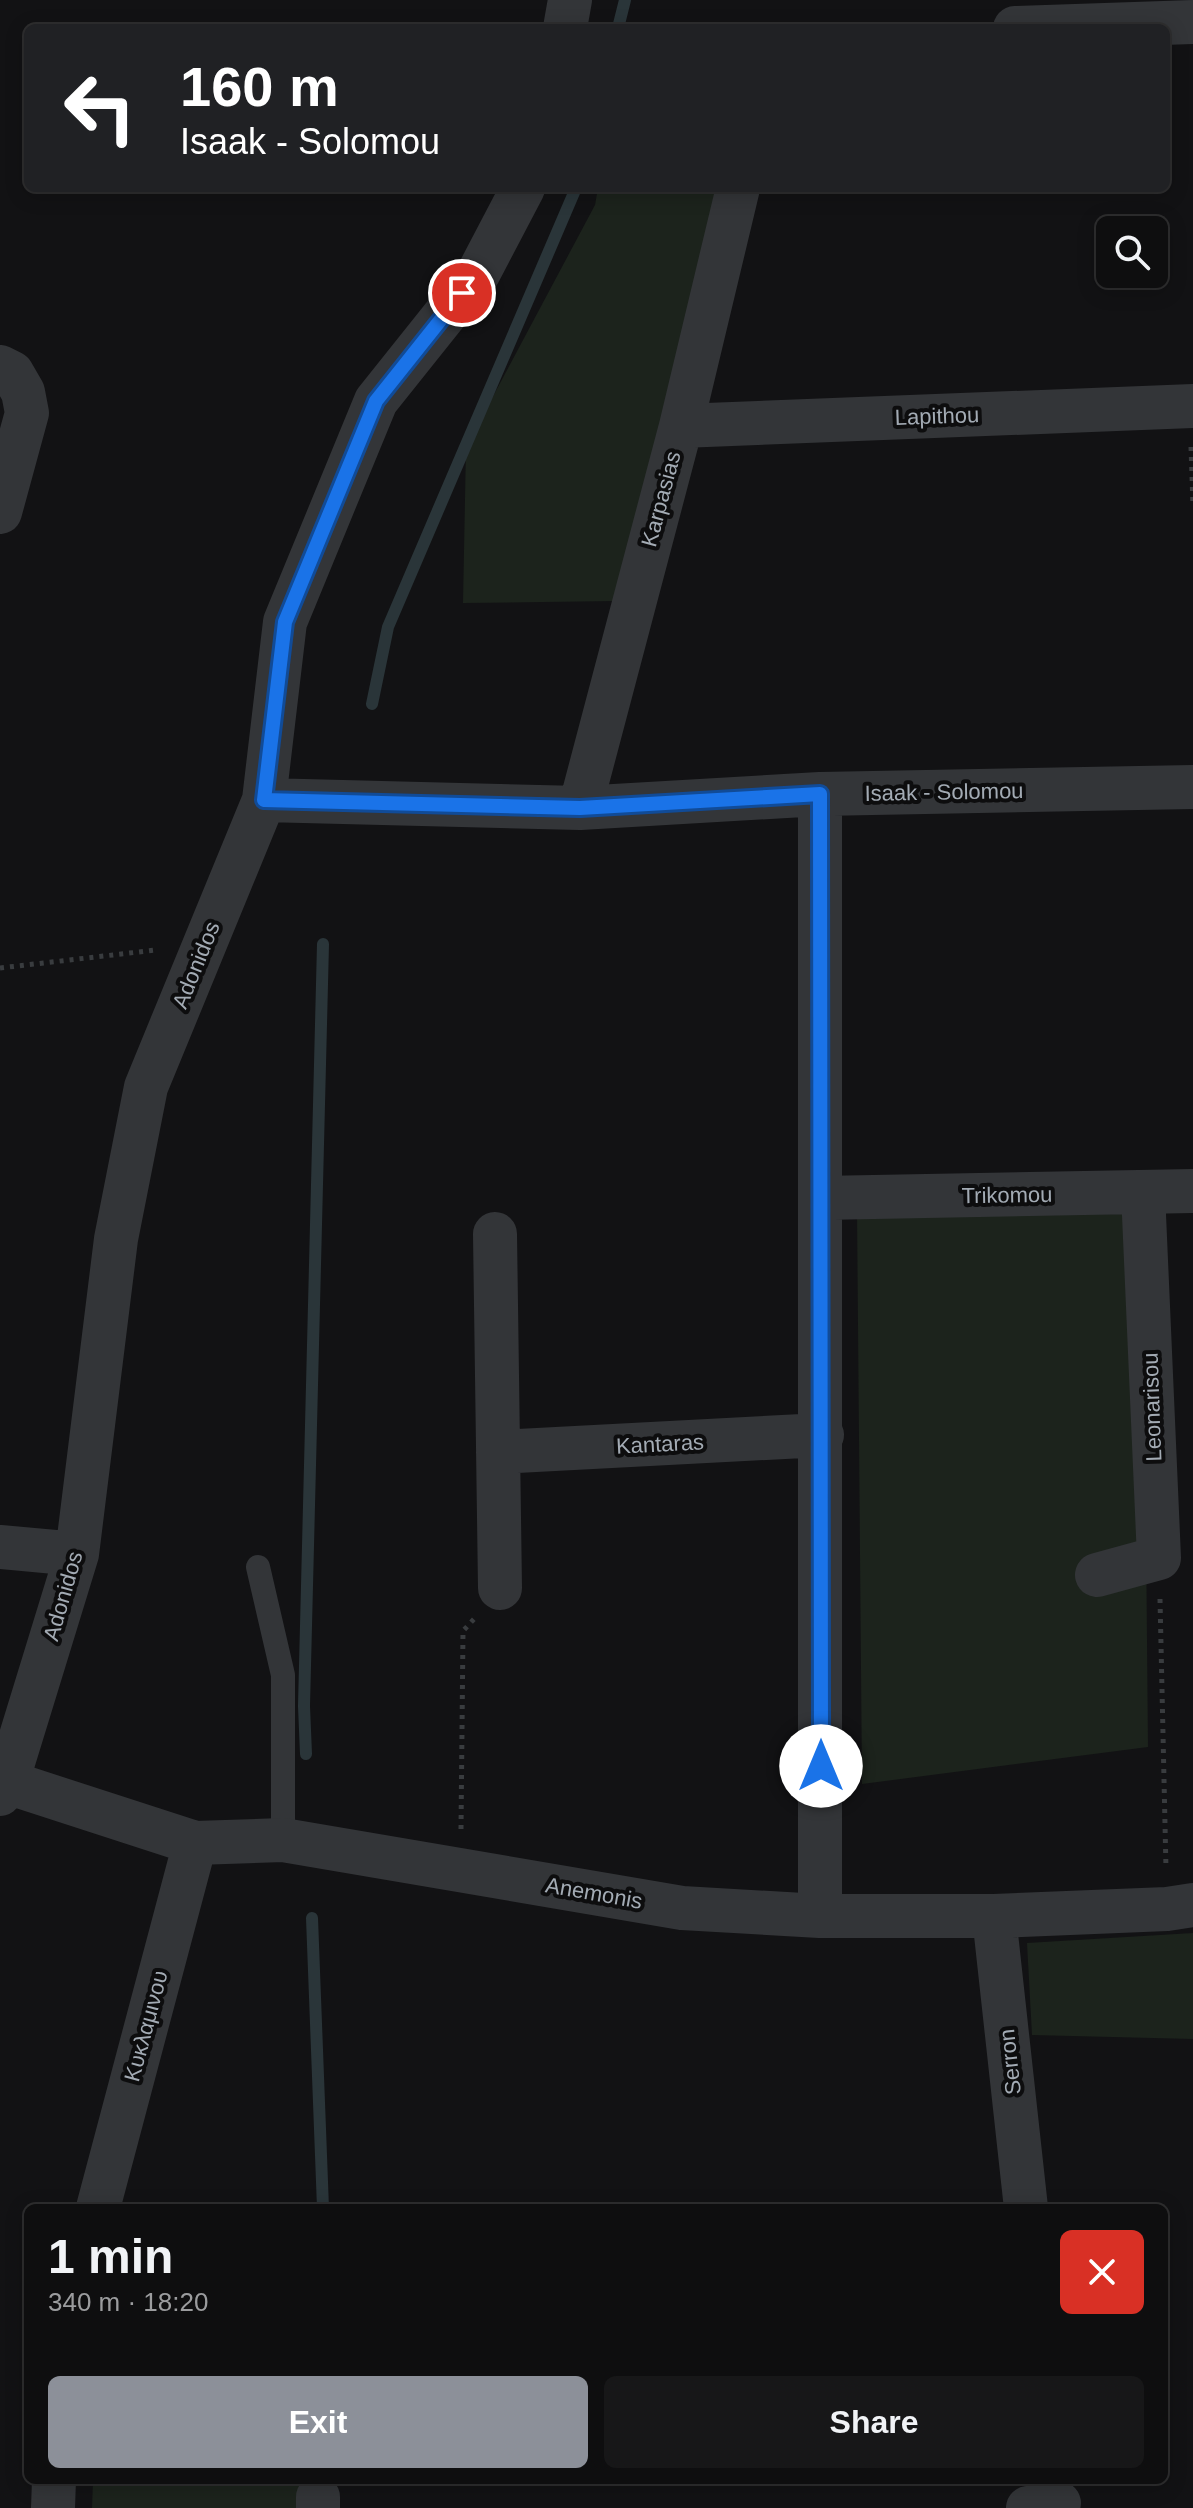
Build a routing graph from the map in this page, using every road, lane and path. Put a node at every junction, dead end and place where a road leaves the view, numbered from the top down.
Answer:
1 (570, 0) edge
2 (1193, 22) edge
3 (566, 24) edge
4 (1134, 24) edge
5 (521, 192) edge
6 (737, 192) edge
7 (0, 367) edge
8 (1192, 406) edge
9 (681, 426) junction
10 (1193, 506) edge
11 (0, 512) edge
12 (1193, 787) edge
13 (820, 794) junction
14 (264, 800) junction
15 (580, 808) junction
16 (204, 945) junction
17 (0, 968) edge
18 (1193, 1191) edge
19 (1143, 1192) junction
20 (821, 1198) junction
21 (495, 1234) dead end
22 (822, 1435) junction
23 (498, 1452) junction
24 (0, 1547) edge
25 (77, 1554) junction
26 (1159, 1558) junction
27 (258, 1567) dead end
28 (1097, 1575) dead end
29 (500, 1588) joint
30 (4, 1788) edge
31 (283, 1840) junction
32 (195, 1843) junction
33 (460, 1870) junction
34 (1180, 1907) edge
35 (820, 1916) junction
36 (994, 1916) junction
37 (99, 2204) edge
38 (1026, 2204) edge
39 (54, 2484) edge
40 (53, 2508) edge

1 - 3 street
2 - 4 street
5 - 14 street, Adonidos
6 - 9 street, Karpasias
7 - 11 street
8 - 9 street, Lapithou
8 - 10 path
9 - 15 street, Karpasias
12 - 13 street, Isaak - Solomou
13 - 15 street, Isaak - Solomou
13 - 20 street
14 - 15 street, Isaak - Solomou
14 - 16 street, Adonidos
16 - 17 path
16 - 25 street, Adonidos
18 - 19 street, Trikomou
19 - 20 street, Trikomou
19 - 26 street, Leonarisou
20 - 22 street
21 - 23 street
22 - 23 street, Kantaras
22 - 35 street
23 - 29 street
24 - 25 street
25 - 30 street, Adonidos
26 - 28 street
26 - 34 path
27 - 31 lane
29 - 33 path
30 - 32 street, Anemonis
31 - 32 street, Anemonis
31 - 33 street, Anemonis
32 - 37 street, Κυκλαμινου
33 - 35 street, Anemonis
34 - 36 street, Anemonis
35 - 36 street, Anemonis
36 - 38 street, Serron
39 - 40 street

